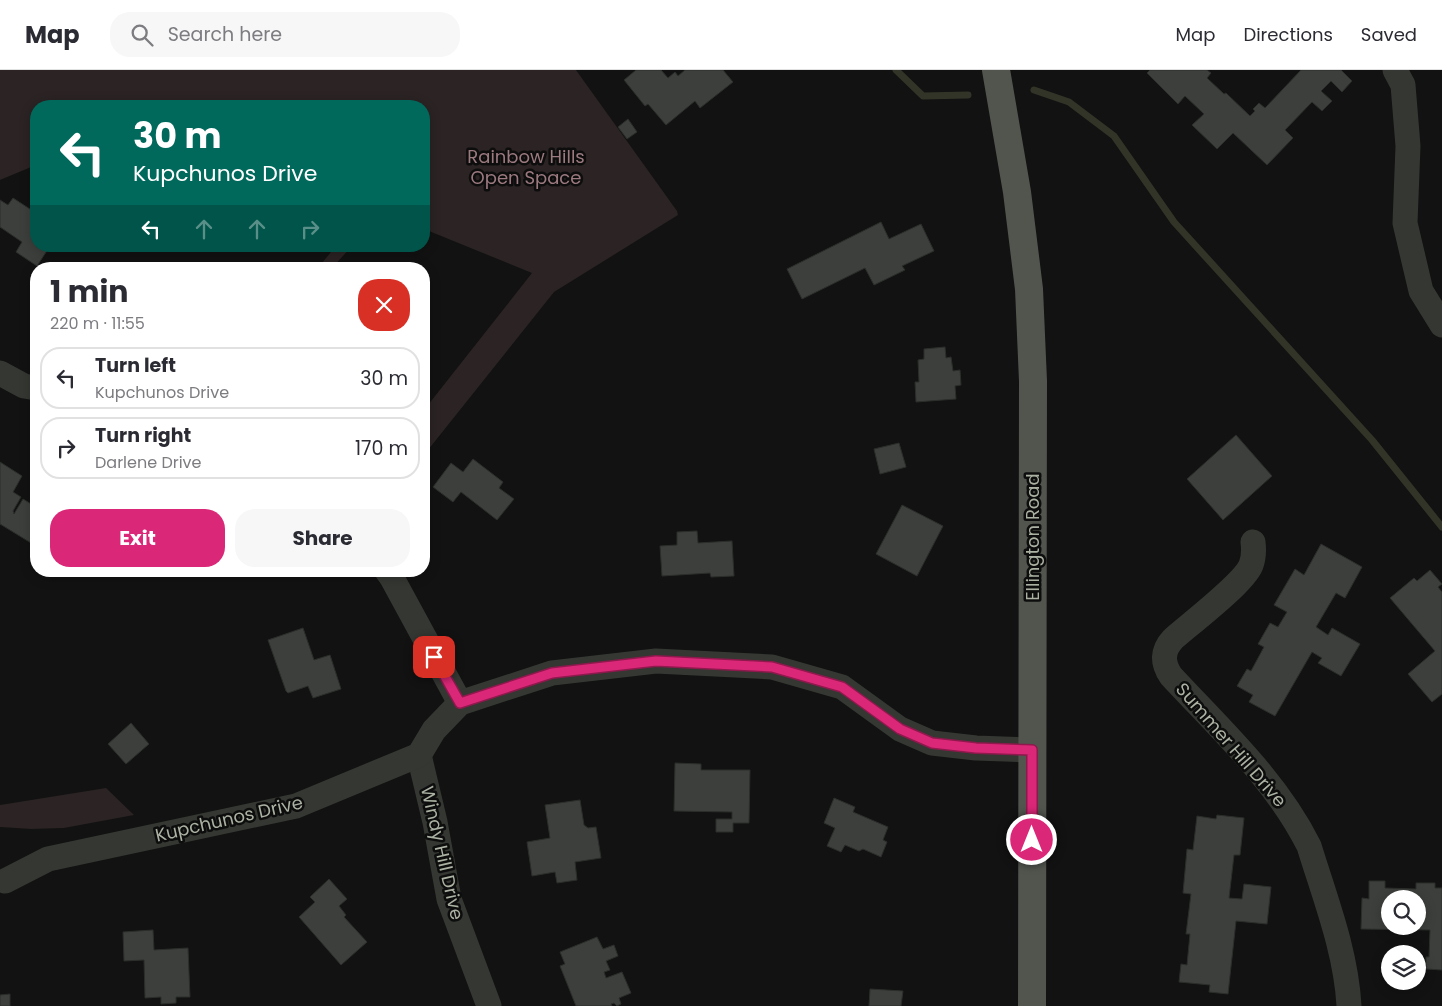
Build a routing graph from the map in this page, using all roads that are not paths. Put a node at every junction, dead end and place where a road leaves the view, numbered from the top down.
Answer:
1 (996, 70) edge
2 (1395, 70) edge
3 (1442, 326) edge
4 (0, 373) edge
5 (30, 387) edge
6 (1253, 542) dead end
7 (391, 577) edge
8 (460, 703) junction
9 (1032, 750) junction
10 (419, 755) junction
11 (5, 881) dead end
12 (489, 1006) edge
13 (1032, 1006) edge
14 (1348, 1006) edge

1 - 9 main road, Ellington Road
2 - 3 street
4 - 5 street
6 - 14 street, Summer Hill Drive
7 - 8 street
8 - 9 street
8 - 10 street
9 - 13 main road, Ellington Road
10 - 11 street, Kupchunos Drive
10 - 12 street, Windy Hill Drive

